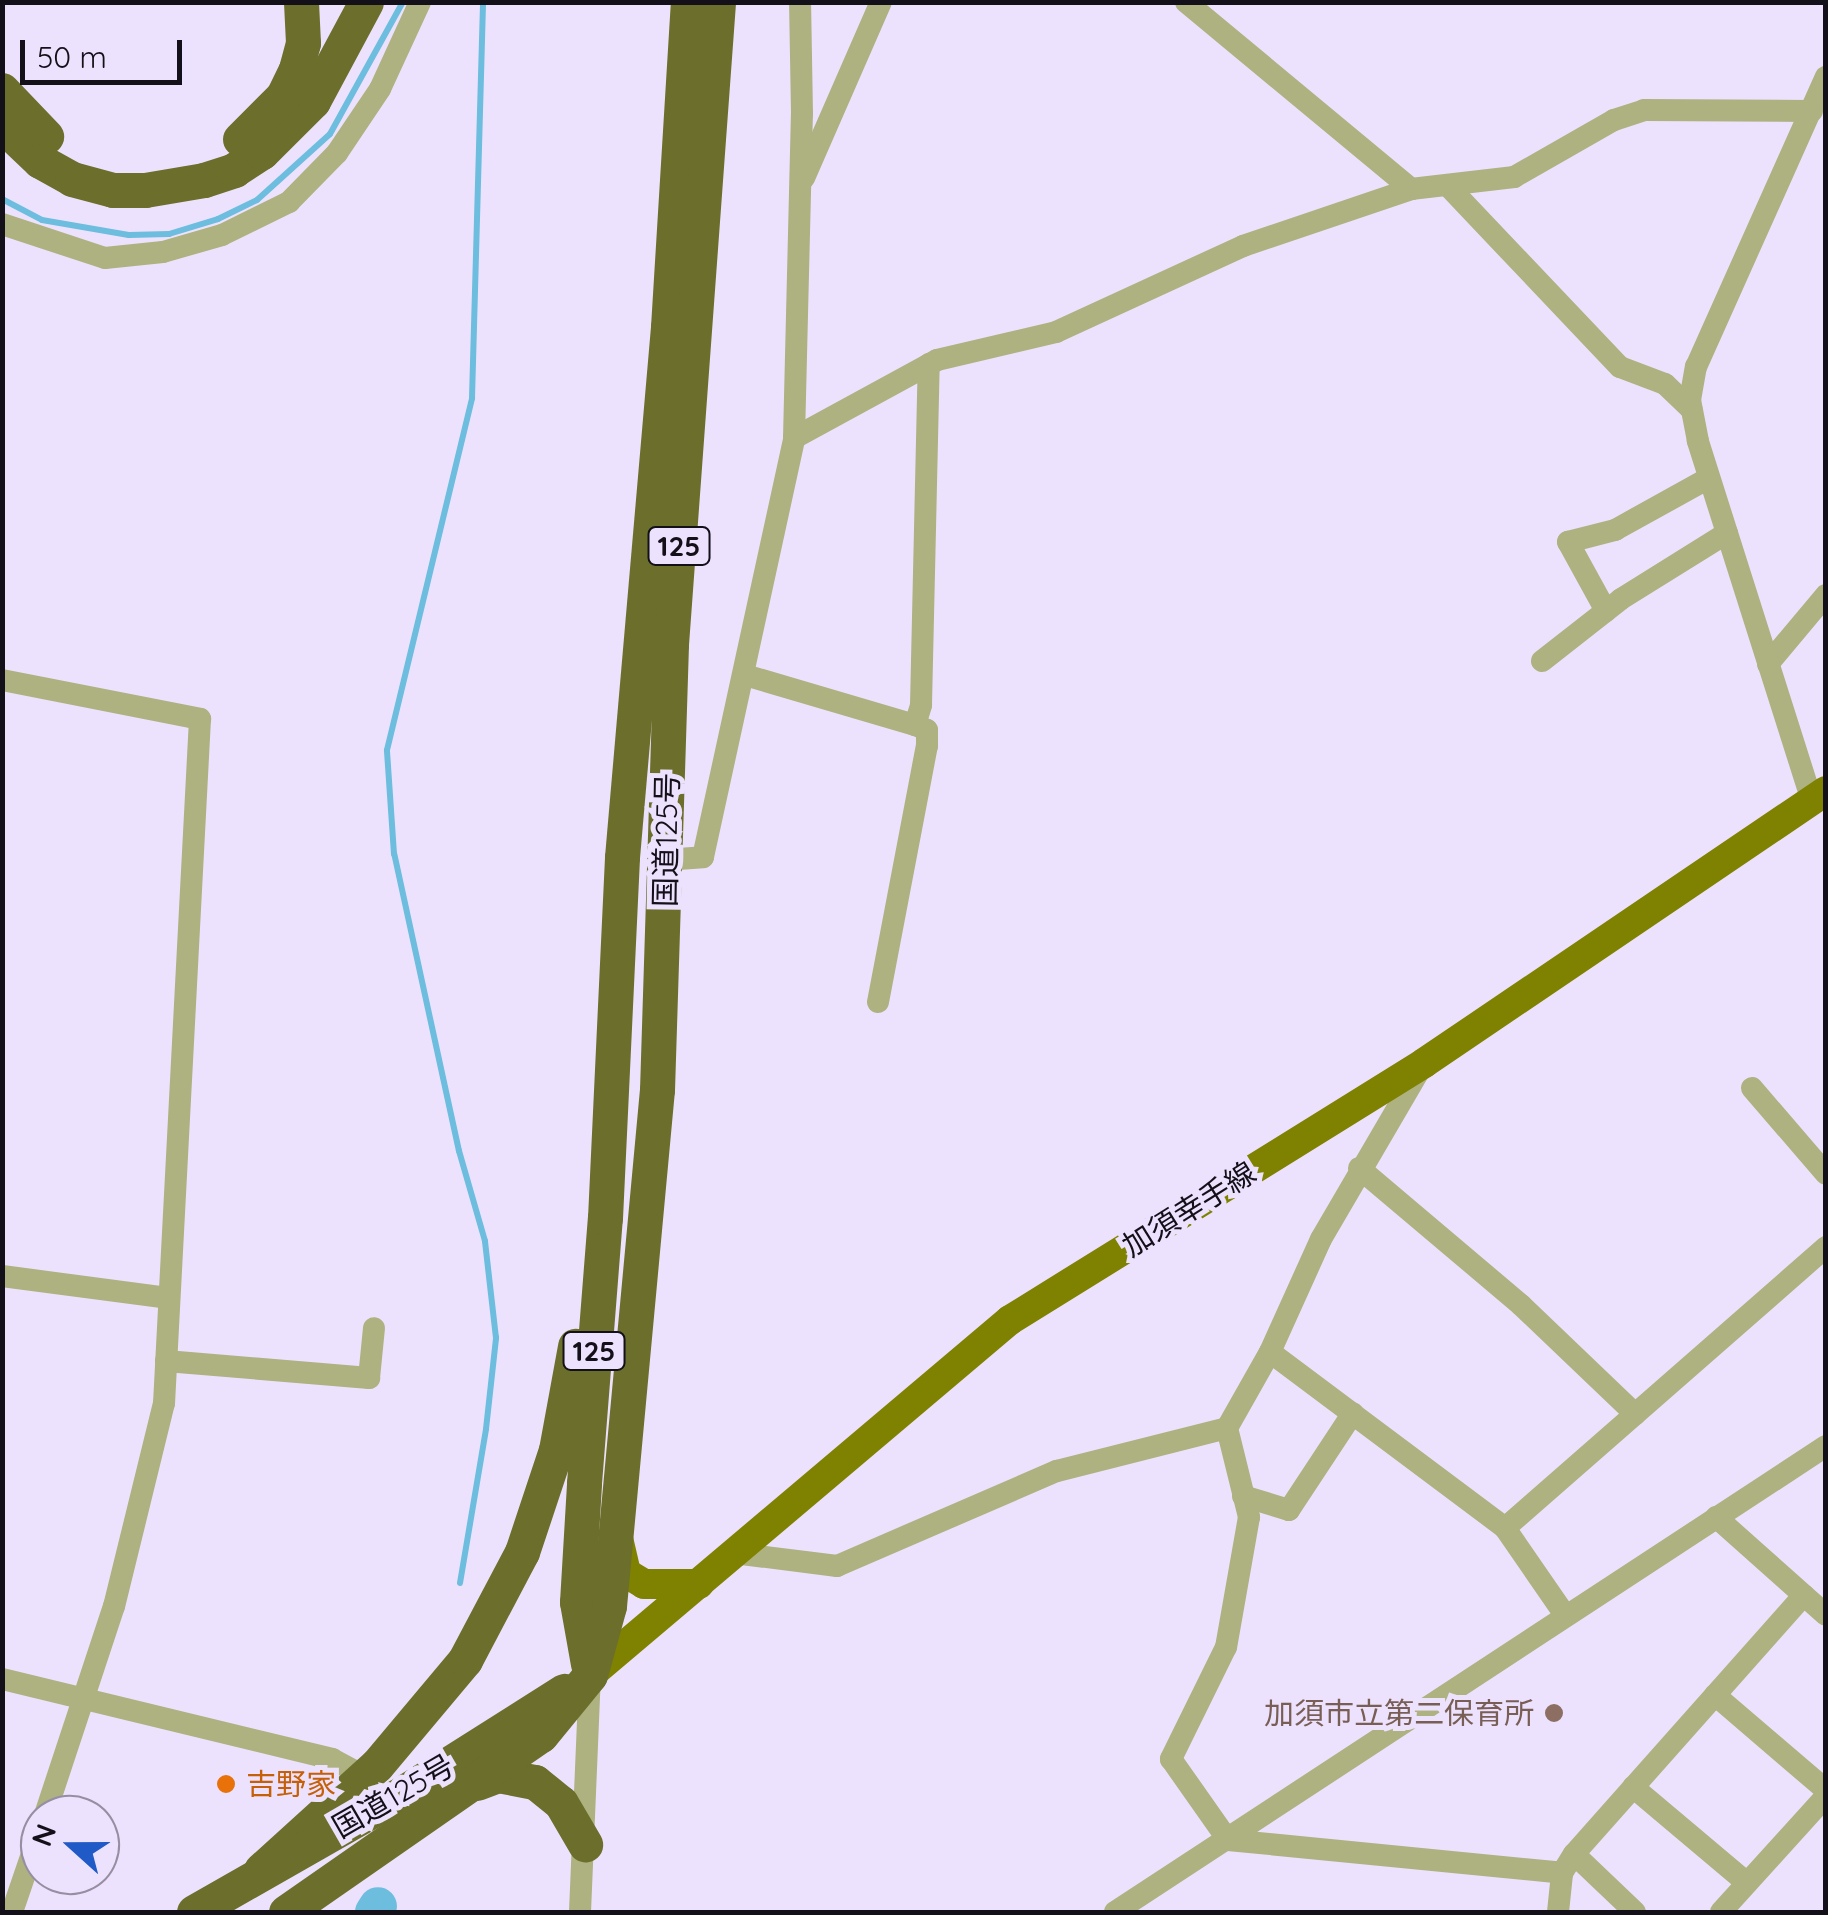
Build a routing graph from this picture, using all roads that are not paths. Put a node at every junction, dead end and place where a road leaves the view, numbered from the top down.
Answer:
1 (302, 2) edge
2 (366, 2) edge
3 (420, 2) edge
4 (688, 2) edge
5 (718, 2) edge
6 (800, 2) edge
7 (881, 2) edge
8 (1186, 2) edge
9 (2, 90) edge
10 (1820, 96) edge
11 (2, 125) edge
12 (46, 152) junction
13 (800, 186) junction
14 (1449, 187) junction
15 (1412, 189) junction
16 (2, 224) edge
17 (929, 364) junction
18 (1692, 410) junction
19 (794, 438) junction
20 (1709, 478) junction
21 (1727, 534) junction
22 (1826, 595) edge
23 (1606, 611) junction
24 (1542, 661) dead end
25 (1768, 664) junction
26 (745, 675) junction
27 (2, 680) edge
28 (915, 725) junction
29 (1819, 796) edge
30 (622, 856) junction
31 (664, 860) junction
32 (878, 1002) dead end
33 (1424, 1063) junction
34 (1752, 1088) dead end
35 (1359, 1168) junction
36 (1826, 1174) edge
37 (1826, 1247) edge
38 (2, 1276) edge
39 (168, 1298) junction
40 (374, 1328) dead end
41 (1270, 1352) junction
42 (166, 1362) junction
43 (1354, 1413) junction
44 (1636, 1414) junction
45 (1227, 1428) junction
46 (1826, 1446) edge
47 (1243, 1496) junction
48 (1716, 1517) junction
49 (1505, 1528) junction
50 (618, 1535) junction
51 (734, 1553) junction
52 (699, 1584) junction
53 (1804, 1596) junction
54 (1565, 1615) junction
55 (1826, 1615) edge
56 (590, 1675) junction
57 (2, 1679) edge
58 (1715, 1695) junction
59 (80, 1698) junction
60 (364, 1776) junction
61 (1633, 1787) junction
62 (462, 1789) junction
63 (1826, 1793) edge
64 (51, 1795) edge
65 (1228, 1840) junction
66 (585, 1844) junction
67 (1568, 1864) junction
68 (261, 1870) junction
69 (1747, 1883) junction
70 (194, 1912) edge
71 (286, 1912) edge
72 (580, 1912) edge
73 (1116, 1912) edge
74 (1558, 1912) edge
75 (1635, 1912) edge
76 (1721, 1912) edge

1 - 12 highway
2 - 12 highway
3 - 16 street
4 - 30 highway, 国道125号 / 125
5 - 31 highway, 国道125号 / 125
6 - 13 street
7 - 13 street
8 - 15 street
9 - 12 highway
10 - 14 street
10 - 18 street
11 - 12 highway
13 - 19 street
14 - 15 street
14 - 18 street
15 - 17 street
17 - 19 street
17 - 28 street
18 - 20 street
19 - 26 street
20 - 21 street
20 - 23 street
21 - 23 street
21 - 25 street
22 - 25 street
23 - 24 street
25 - 29 street
26 - 28 street
26 - 31 street
27 - 39 street
28 - 32 street
29 - 33 main road, 加須幸手線
30 - 56 highway, 国道125号 / 125
30 - 60 highway
31 - 50 highway, 国道125号 / 125
33 - 35 street
33 - 51 main road, 加須幸手線
34 - 36 street
35 - 41 street
35 - 44 street
37 - 44 street
38 - 39 street
39 - 42 street
40 - 42 street
41 - 43 street
41 - 45 street
42 - 59 street
43 - 47 street
43 - 49 street
44 - 49 street
45 - 47 street
45 - 51 street
46 - 48 street
47 - 65 street
48 - 53 street
48 - 54 street
49 - 54 street
50 - 52 main road
50 - 56 highway, 国道125号 / 125
51 - 52 main road, 加須幸手線
52 - 56 main road, 加須幸手線
53 - 55 street
53 - 58 street
54 - 65 street
56 - 62 highway, 国道125号 / 125
56 - 66 street
56 - 68 highway, 国道125号
57 - 59 street
58 - 61 street
58 - 63 street
59 - 60 street
59 - 64 street
60 - 68 highway
61 - 67 street
61 - 69 street
62 - 66 highway
62 - 71 highway, 国道125号 / 125
63 - 69 street
65 - 67 street
65 - 73 street
66 - 72 street
67 - 74 street
67 - 75 street
68 - 70 highway, 国道125号
69 - 76 street

